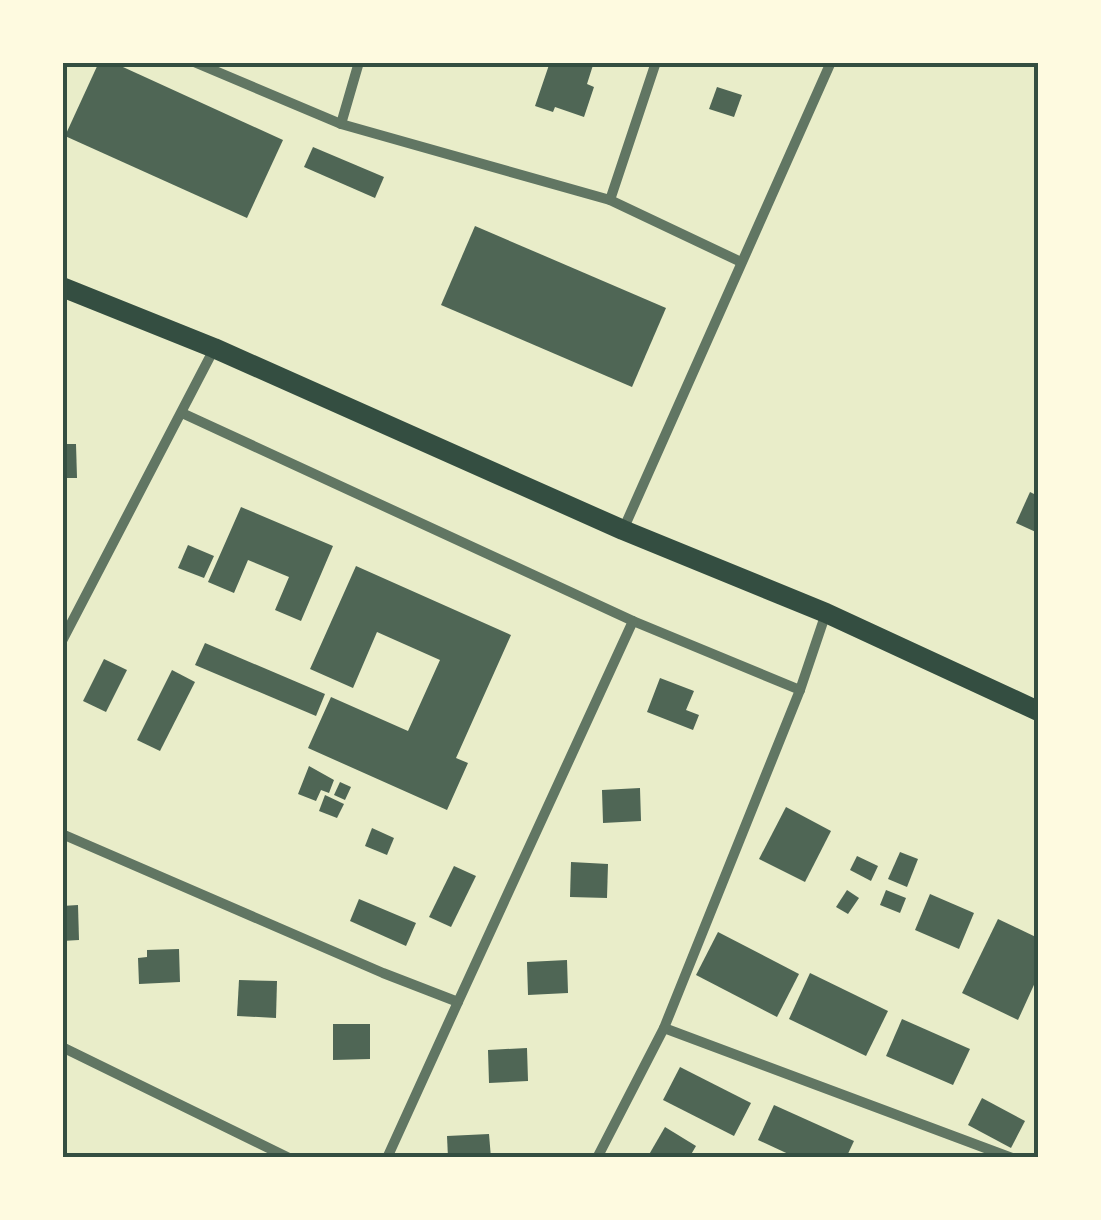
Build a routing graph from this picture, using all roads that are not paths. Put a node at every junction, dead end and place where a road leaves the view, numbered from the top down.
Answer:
1 (194, 62) edge
2 (359, 62) edge
3 (656, 62) edge
4 (831, 62) edge
5 (341, 124) junction
6 (610, 200) junction
7 (741, 262) junction
8 (62, 287) edge
9 (214, 348) junction
10 (182, 414) junction
11 (624, 530) junction
12 (826, 614) junction
13 (633, 621) junction
14 (62, 641) edge
15 (800, 690) junction
16 (1038, 711) edge
17 (62, 834) edge
18 (458, 1002) junction
19 (664, 1028) junction
20 (62, 1047) edge
21 (289, 1158) edge
22 (387, 1158) edge
23 (597, 1158) edge
24 (1012, 1158) edge

1 - 5 street
2 - 5 street
3 - 6 street
4 - 7 street
5 - 6 street
6 - 7 street
7 - 11 street
8 - 9 main road
9 - 10 street
9 - 11 main road
10 - 13 street
10 - 14 street
11 - 12 main road
12 - 15 street
12 - 16 main road
13 - 15 street
13 - 18 street
15 - 19 street
17 - 18 street
18 - 22 street
19 - 23 street
19 - 24 street
20 - 21 street

